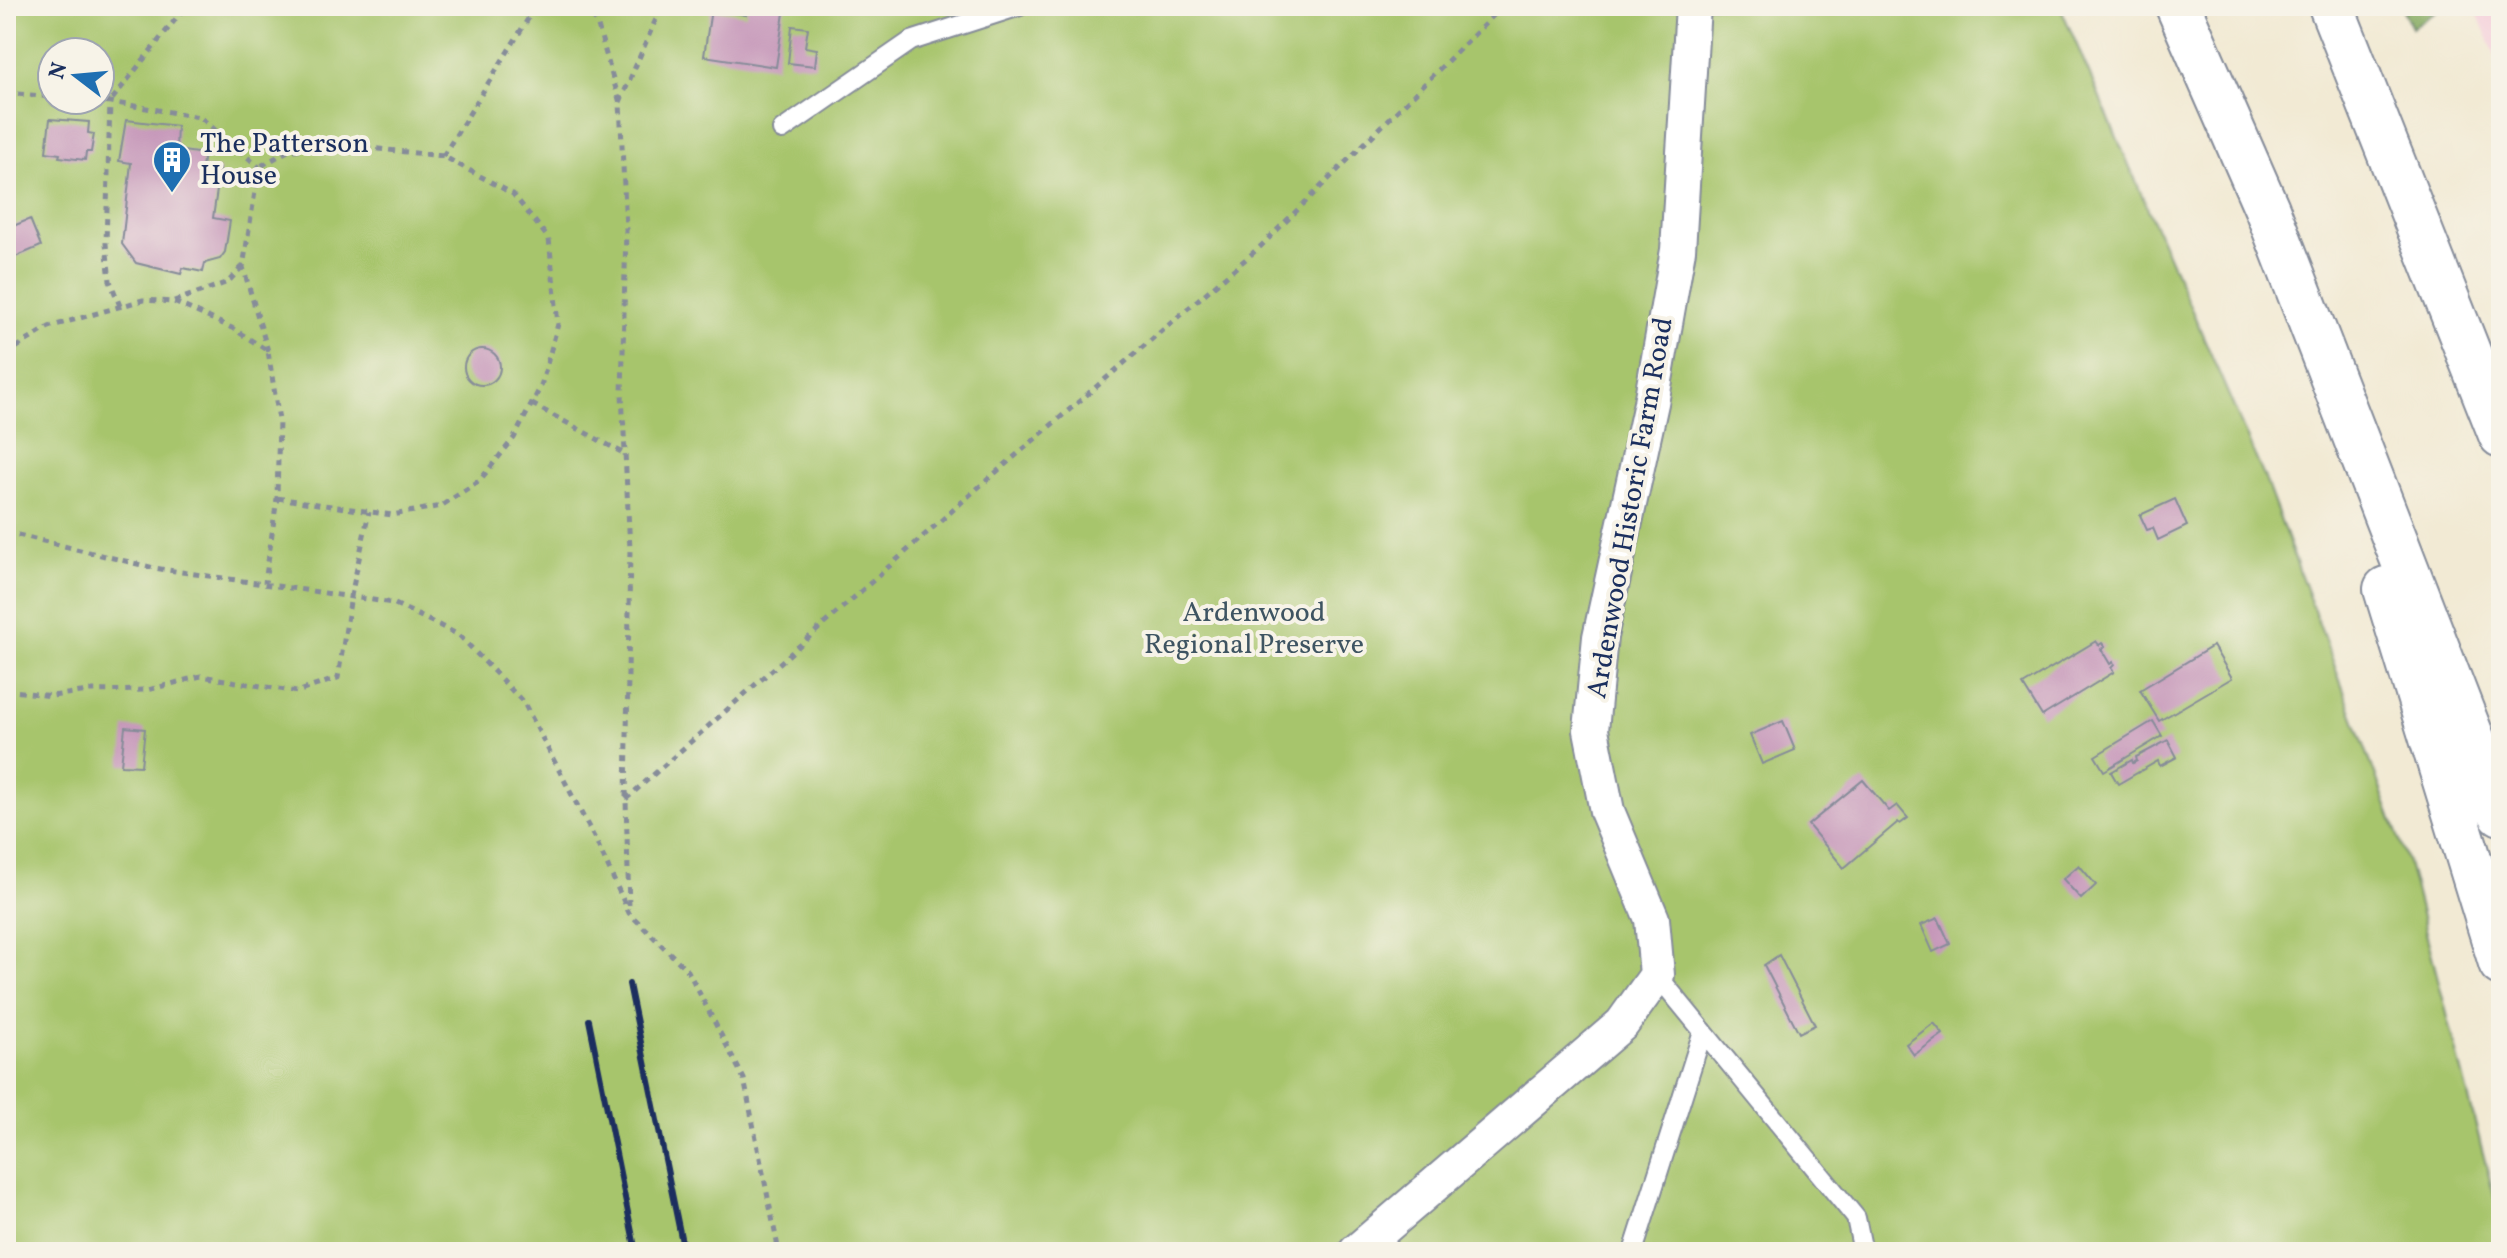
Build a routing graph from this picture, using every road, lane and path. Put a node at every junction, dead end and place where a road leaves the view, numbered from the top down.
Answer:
1 (186, 6) edge
2 (536, 6) edge
3 (586, 6) edge
4 (665, 6) edge
5 (1020, 6) edge
6 (1503, 6) edge
7 (2178, 6) edge
8 (2331, 6) edge
9 (1689, 9) edge
10 (6, 93) edge
11 (116, 94) edge
12 (36, 96) edge
13 (116, 103) edge
14 (620, 103) junction
15 (110, 116) edge
16 (782, 130) dead end
17 (443, 156) junction
18 (259, 167) junction
19 (2267, 209) junction
20 (243, 267) junction
21 (174, 302) junction
22 (120, 306) junction
23 (268, 351) junction
24 (6, 354) edge
25 (531, 403) junction
26 (2501, 435) edge
27 (626, 454) junction
28 (277, 498) junction
29 (369, 512) junction
30 (6, 532) edge
31 (265, 583) junction
32 (351, 596) junction
33 (6, 690) edge
34 (626, 799) junction
35 (2501, 813) edge
36 (629, 913) junction
37 (2501, 963) edge
38 (1657, 975) junction
39 (1703, 1031) junction
40 (779, 1252) edge
41 (1356, 1252) edge
42 (1633, 1252) edge
43 (1863, 1252) edge

1 - 11 path
2 - 17 path
3 - 14 path
4 - 14 path
5 - 16 lane
6 - 34 path
7 - 19 highway
8 - 26 highway
9 - 38 street, Ardenwood Historic Farm Road
10 - 12 path
13 - 18 path
14 - 27 path
15 - 22 path
17 - 18 path
17 - 25 path
18 - 20 path
19 - 35 highway
19 - 37 highway
20 - 21 path
20 - 23 path
21 - 22 path
21 - 23 path
22 - 24 path
23 - 28 path
25 - 27 path
25 - 29 path
27 - 34 path
28 - 29 path
28 - 31 path
29 - 32 path
30 - 31 path
31 - 32 path
32 - 33 path
32 - 36 path
34 - 36 path
36 - 40 path
38 - 39 lane
38 - 41 street
39 - 42 lane
39 - 43 lane

